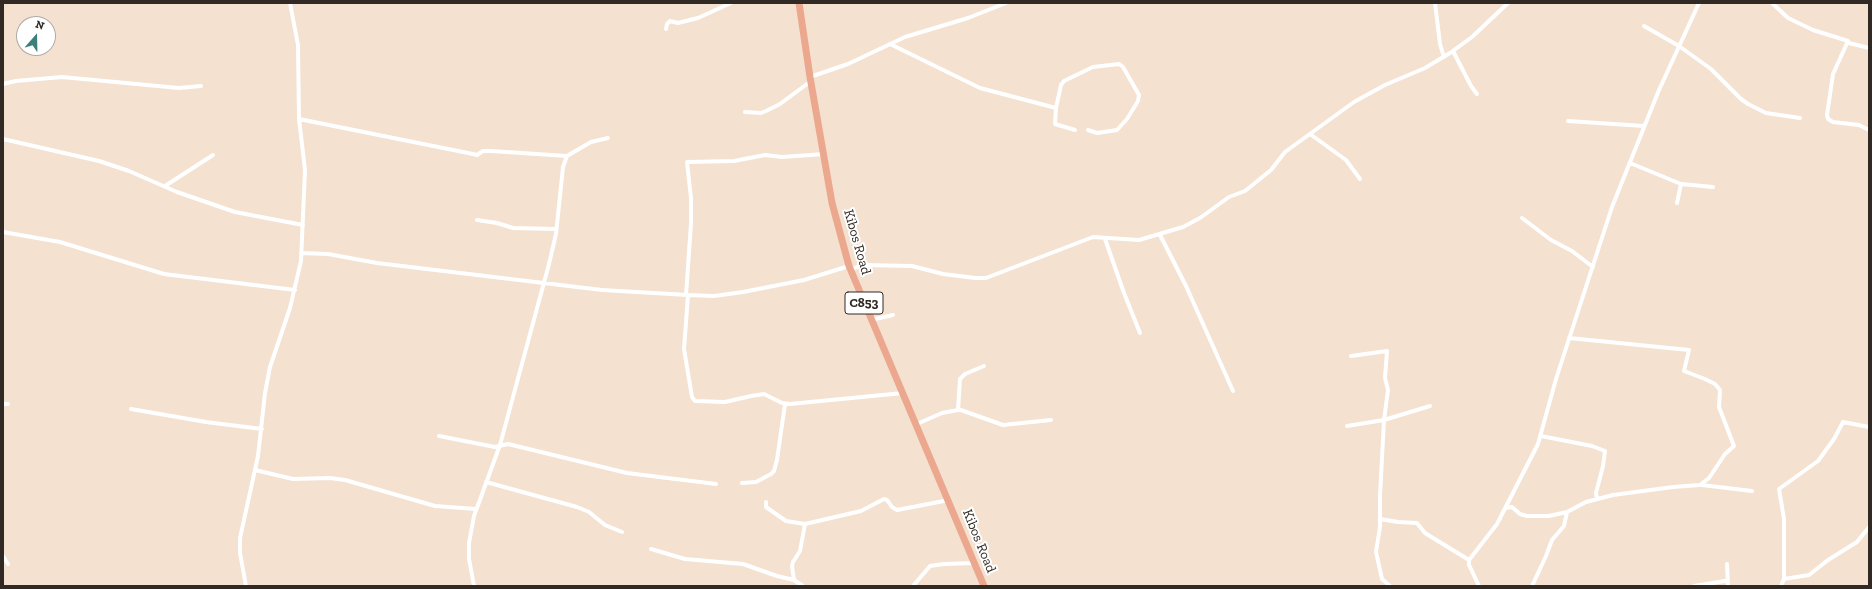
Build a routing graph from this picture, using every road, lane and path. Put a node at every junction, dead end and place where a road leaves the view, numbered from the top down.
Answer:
1 (290, 3) edge
2 (731, 3) edge
3 (799, 3) edge
4 (1006, 3) edge
5 (1435, 3) edge
6 (1508, 3) edge
7 (1699, 3) edge
8 (1772, 3) edge
9 (1644, 26) dead end
10 (666, 29) dead end
11 (1848, 41) junction
12 (890, 44) junction
13 (1679, 46) junction
14 (1869, 48) edge
15 (1453, 51) junction
16 (1444, 57) junction
17 (810, 79) junction
18 (3, 84) edge
19 (201, 86) dead end
20 (1477, 94) dead end
21 (1056, 108) junction
22 (745, 112) dead end
23 (1800, 118) dead end
24 (299, 119) junction
25 (1568, 121) dead end
26 (1644, 126) junction
27 (1868, 129) edge
28 (1075, 130) dead end
29 (1088, 130) dead end
30 (1310, 134) junction
31 (608, 138) dead end
32 (3, 139) edge
33 (824, 154) junction
34 (213, 155) dead end
35 (567, 156) junction
36 (1630, 162) junction
37 (1360, 179) dead end
38 (1681, 184) junction
39 (165, 186) junction
40 (1713, 187) dead end
41 (1677, 203) dead end
42 (1522, 218) dead end
43 (477, 220) dead end
44 (303, 225) junction
45 (556, 229) junction
46 (3, 232) edge
47 (1160, 235) junction
48 (1105, 238) junction
49 (302, 253) junction
50 (1592, 267) junction
51 (850, 268) junction
52 (543, 284) junction
53 (295, 290) junction
54 (687, 295) junction
55 (893, 315) dead end
56 (871, 320) junction
57 (1140, 333) dead end
58 (1569, 338) junction
59 (1351, 356) dead end
60 (984, 366) dead end
61 (1233, 391) dead end
62 (903, 393) junction
63 (3, 404) edge
64 (8, 404) dead end
65 (785, 404) junction
66 (1430, 406) dead end
67 (131, 409) dead end
68 (958, 409) junction
69 (1051, 420) dead end
70 (1384, 420) junction
71 (917, 424) junction
72 (1347, 426) dead end
73 (1869, 427) edge
74 (262, 429) junction
75 (439, 436) dead end
76 (1541, 436) junction
77 (500, 445) junction
78 (255, 470) junction
79 (486, 482) junction
80 (742, 483) dead end
81 (716, 484) dead end
82 (1701, 485) junction
83 (1752, 491) dead end
84 (1597, 499) junction
85 (948, 500) junction
86 (766, 502) dead end
87 (1506, 508) junction
88 (476, 509) junction
89 (1567, 512) junction
90 (1380, 519) junction
91 (805, 524) junction
92 (1869, 527) edge
93 (622, 532) dead end
94 (652, 549) dead end
95 (3, 556) edge
96 (1469, 560) junction
97 (8, 564) dead end
98 (974, 564) junction
99 (1727, 564) dead end
100 (1784, 579) junction
101 (794, 580) junction
102 (1728, 584) edge
103 (246, 586) edge
104 (474, 586) edge
105 (803, 586) edge
106 (913, 586) edge
107 (984, 586) edge
108 (1390, 586) edge
109 (1479, 586) edge
110 (1532, 586) edge
111 (1694, 586) edge
112 (1781, 586) edge

1 - 24 street
2 - 10 street
3 - 17 main road, Kibos Road / C853
4 - 12 street
5 - 16 street
6 - 15 street
7 - 13 street
8 - 11 street
9 - 13 street
11 - 14 street
11 - 27 street
12 - 17 street
12 - 21 street
13 - 23 street
13 - 26 street
15 - 16 street
15 - 20 street
16 - 30 street
17 - 22 street
17 - 33 main road, Kibos Road / C853
18 - 19 street
21 - 28 street
21 - 29 street
24 - 35 street
24 - 44 street
25 - 26 street
26 - 36 street
30 - 37 street
30 - 47 street
31 - 35 street
32 - 39 street
33 - 51 main road, Kibos Road / C853
33 - 54 street
34 - 39 street
35 - 45 street
36 - 38 street
36 - 50 street
38 - 40 street
38 - 41 street
39 - 44 street
42 - 50 street
43 - 45 street
44 - 49 street
45 - 52 street
46 - 53 street
47 - 48 street
47 - 61 street
48 - 51 street
48 - 57 street
49 - 52 street
49 - 53 street
50 - 58 street
51 - 54 street
51 - 56 main road, Kibos Road / C853
52 - 54 street
52 - 77 street
53 - 74 street
54 - 65 street
55 - 56 street
56 - 62 main road, Kibos Road / C853
58 - 76 street
58 - 82 street
59 - 70 street
60 - 68 street
62 - 65 street
62 - 71 main road, Kibos Road / C853
63 - 64 street
65 - 80 street
66 - 70 street
67 - 74 street
68 - 69 street
68 - 71 street
70 - 72 street
70 - 90 street
71 - 85 main road, Kibos Road / C853
73 - 100 street
74 - 78 street
75 - 77 street
76 - 84 street
76 - 87 street
77 - 79 street
77 - 81 street
78 - 88 street
78 - 103 street
79 - 88 street
79 - 93 street
82 - 83 street
82 - 84 street
84 - 89 street
85 - 91 street
85 - 98 main road, Kibos Road / C853
86 - 91 street
87 - 89 street
87 - 96 street
88 - 104 street
89 - 110 street
90 - 96 street
90 - 108 street
91 - 101 street
92 - 100 street
94 - 101 street
95 - 97 street
96 - 109 street
98 - 106 street
98 - 107 main road, Kibos Road / C853
99 - 102 street
100 - 112 street
101 - 105 street
102 - 111 street

